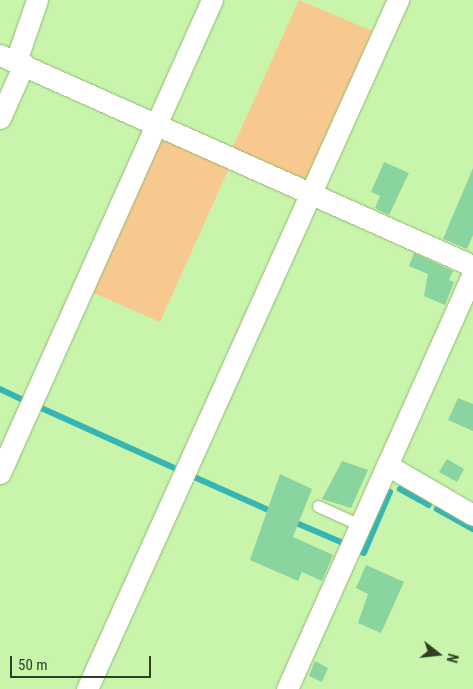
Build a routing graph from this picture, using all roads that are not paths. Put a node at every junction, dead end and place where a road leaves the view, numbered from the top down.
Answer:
1 (36, 0) edge
2 (212, 0) edge
3 (398, 0) edge
4 (13, 60) edge
5 (0, 118) edge
6 (157, 123) junction
7 (312, 192) junction
8 (473, 266) edge
9 (473, 273) edge
10 (467, 303) edge
11 (387, 466) junction
12 (0, 473) edge
13 (318, 506) dead end
14 (473, 516) edge
15 (360, 525) junction
16 (87, 689) edge
17 (287, 689) edge

1 - 4 street
2 - 6 street
3 - 7 street
4 - 5 street
4 - 6 street
6 - 7 street
6 - 12 street
7 - 8 street
7 - 16 street
9 - 10 street
10 - 11 street
11 - 14 street
11 - 15 street
13 - 15 lane
15 - 17 street

